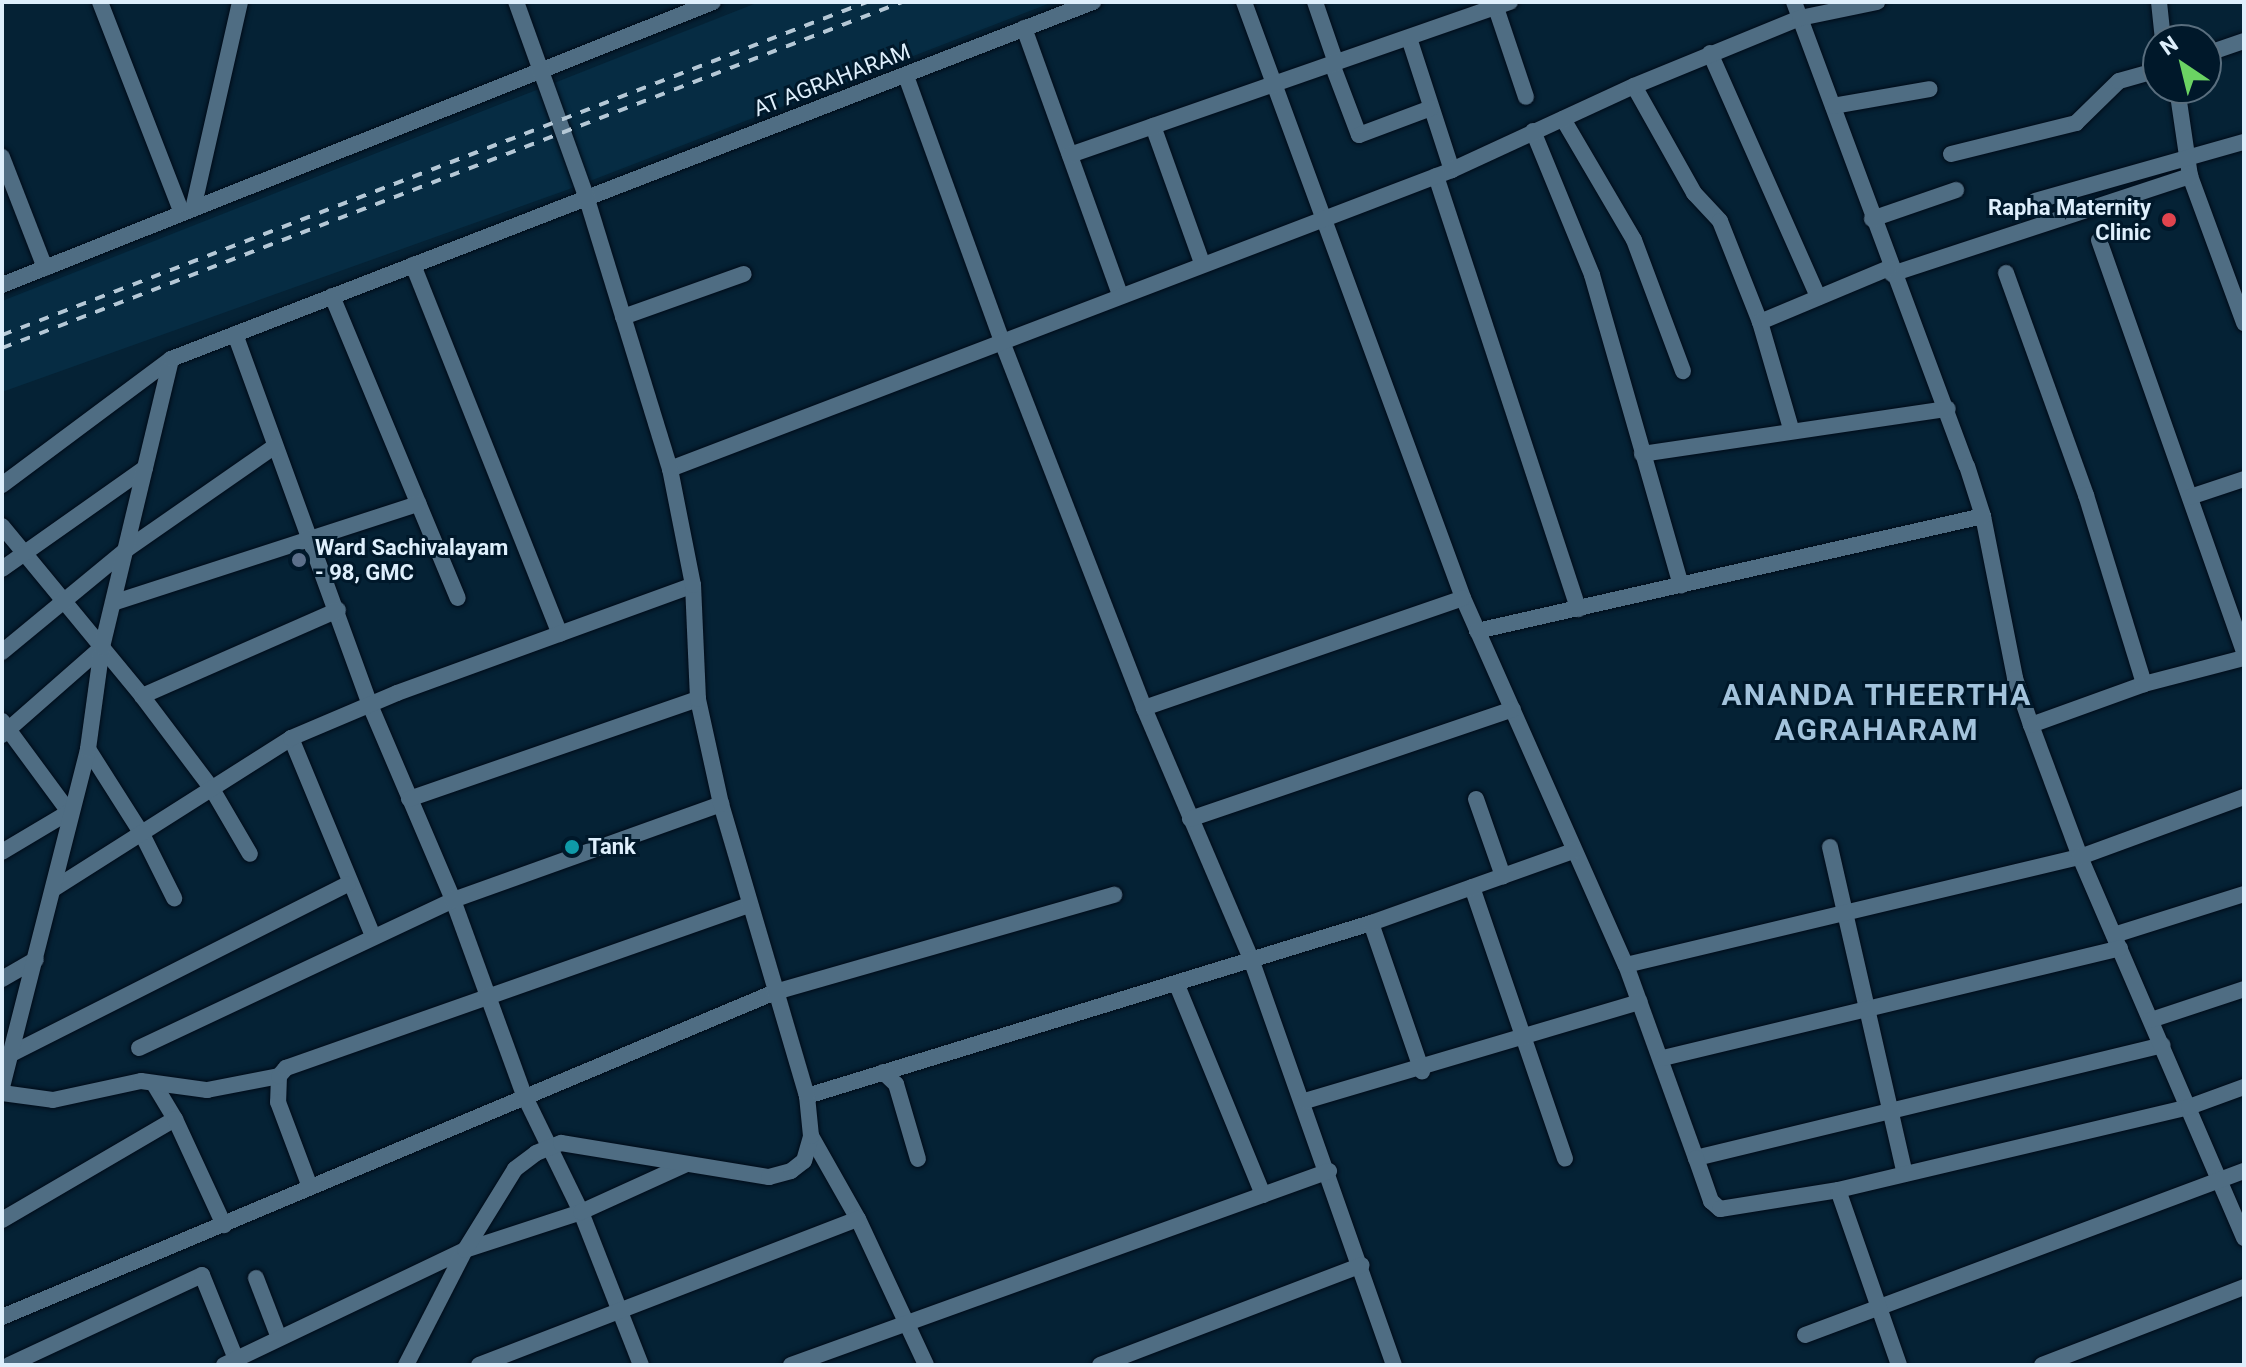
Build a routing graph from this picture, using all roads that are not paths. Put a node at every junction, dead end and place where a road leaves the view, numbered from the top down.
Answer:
1 (100, 2) edge
2 (240, 2) edge
3 (516, 2) edge
4 (713, 2) edge
5 (1093, 2) edge
6 (1244, 2) edge
7 (1315, 2) edge
8 (1877, 2) edge
9 (2159, 2) edge
10 (1500, 4) edge
11 (1797, 10) edge
12 (2161, 24) edge
13 (1024, 28) junction
14 (1409, 38) junction
15 (2244, 41) edge
16 (2222, 49) edge
17 (1710, 53) junction
18 (1334, 64) junction
19 (543, 72) junction
20 (2142, 75) edge
21 (906, 76) junction
22 (1634, 86) junction
23 (1277, 87) junction
24 (1930, 89) dead end
25 (1526, 97) dead end
26 (2180, 104) edge
27 (1833, 106) junction
28 (1431, 108) junction
29 (1563, 119) junction
30 (1153, 126) junction
31 (1533, 131) junction
32 (2244, 142) edge
33 (1951, 154) dead end
34 (1070, 155) junction
35 (2190, 155) junction
36 (2, 157) edge
37 (1452, 170) junction
38 (1436, 176) junction
39 (2190, 176) junction
40 (1956, 190) dead end
41 (586, 196) junction
42 (2035, 201) dead end
43 (188, 211) junction
44 (1325, 219) junction
45 (1872, 219) junction
46 (2099, 240) dead end
47 (1202, 263) junction
48 (413, 265) junction
49 (45, 268) junction
50 (1891, 271) junction
51 (2006, 273) dead end
52 (744, 274) dead end
53 (2, 285) edge
54 (1120, 294) junction
55 (332, 296) junction
56 (1818, 297) junction
57 (623, 317) junction
58 (1760, 322) junction
59 (2244, 323) edge
60 (235, 334) junction
61 (1001, 339) junction
62 (171, 359) junction
63 (1683, 371) dead end
64 (1948, 409) junction
65 (1791, 429) junction
66 (274, 447) junction
67 (1642, 454) junction
68 (145, 468) junction
69 (670, 469) junction
70 (2244, 479) edge
71 (2, 485) edge
72 (2190, 497) junction
73 (418, 504) junction
74 (1983, 516) junction
75 (2, 526) edge
76 (314, 540) junction
77 (127, 549) junction
78 (24, 553) junction
79 (2, 569) edge
80 (693, 585) junction
81 (1681, 585) junction
82 (458, 598) dead end
83 (1463, 598) junction
84 (116, 602) junction
85 (64, 606) junction
86 (1578, 609) junction
87 (338, 610) junction
88 (1477, 631) junction
89 (560, 634) junction
90 (102, 647) junction
91 (2244, 651) edge
92 (2, 652) edge
93 (2244, 658) edge
94 (2144, 684) junction
95 (142, 696) junction
96 (698, 699) junction
97 (370, 705) junction
98 (1144, 708) junction
99 (1513, 709) junction
100 (2031, 725) junction
101 (4, 729) edge
102 (291, 738) junction
103 (88, 749) junction
104 (212, 789) junction
105 (2244, 797) edge
106 (409, 799) junction
107 (1476, 799) dead end
108 (721, 804) junction
109 (69, 812) junction
110 (1190, 819) junction
111 (142, 834) junction
112 (1830, 847) dead end
113 (1573, 851) junction
114 (2, 852) edge
115 (250, 854) dead end
116 (2080, 857) junction
117 (1503, 876) junction
118 (348, 884) junction
119 (1472, 887) junction
120 (55, 888) junction
121 (2244, 894) edge
122 (1114, 895) dead end
123 (174, 898) dead end
124 (453, 900) junction
125 (749, 905) junction
126 (1848, 913) junction
127 (1371, 923) junction
128 (373, 936) junction
129 (2117, 942) junction
130 (36, 959) junction
131 (1251, 959) junction
132 (1626, 965) junction
133 (2, 979) edge
134 (1177, 985) junction
135 (2244, 989) edge
136 (775, 992) junction
137 (488, 996) junction
138 (1640, 1002) junction
139 (1870, 1008) junction
140 (2151, 1020) junction
141 (1525, 1039) junction
142 (2163, 1045) junction
143 (139, 1048) dead end
144 (11, 1054) junction
145 (1663, 1058) junction
146 (1422, 1071) junction
147 (883, 1072) junction
148 (278, 1083) junction
149 (154, 1084) junction
150 (3, 1087) edge
151 (2244, 1087) edge
152 (524, 1095) junction
153 (807, 1096) junction
154 (1305, 1101) junction
155 (2189, 1107) junction
156 (1890, 1110) junction
157 (175, 1119) junction
158 (811, 1136) junction
159 (547, 1147) junction
160 (1565, 1158) dead end
161 (1696, 1158) junction
162 (918, 1159) dead end
163 (687, 1164) junction
164 (1329, 1171) junction
165 (2244, 1171) edge
166 (1905, 1174) junction
167 (2220, 1180) junction
168 (310, 1187) junction
169 (1839, 1194) junction
170 (1263, 1195) junction
171 (581, 1212) junction
172 (858, 1219) junction
173 (2, 1220) edge
174 (224, 1225) junction
175 (2244, 1238) edge
176 (465, 1250) junction
177 (1362, 1265) junction
178 (256, 1278) dead end
179 (2244, 1287) edge
180 (1879, 1307) junction
181 (622, 1313) junction
182 (2, 1317) edge
183 (905, 1320) junction
184 (1805, 1335) dead end
185 (279, 1338) junction
186 (230, 1362) edge
187 (9, 1365) edge
188 (406, 1365) edge
189 (479, 1365) edge
190 (641, 1365) edge
191 (791, 1365) edge
192 (926, 1365) edge
193 (1100, 1365) edge
194 (1394, 1365) edge
195 (1899, 1365) edge
196 (2042, 1365) edge

1 - 43 street
2 - 43 street
3 - 19 street
4 - 19 street
5 - 13 street, AT AGRAHARAM
6 - 23 street
7 - 18 street
8 - 11 street
9 - 12 street
10 - 14 street
10 - 25 street
11 - 17 street
11 - 27 street
13 - 21 street, AT AGRAHARAM
13 - 34 street
14 - 18 street
14 - 28 street
15 - 16 street
17 - 22 street
17 - 56 street
18 - 23 street
18 - 28 street
19 - 41 street
19 - 43 street
20 - 33 street
21 - 41 street, AT AGRAHARAM
21 - 61 street
22 - 29 street
22 - 58 street
23 - 30 street
23 - 44 street
24 - 27 street
26 - 35 street
27 - 45 street
28 - 37 street
29 - 31 street
29 - 63 street
30 - 34 street
30 - 47 street
31 - 37 street
31 - 67 street
32 - 35 street
34 - 54 street
35 - 39 street
35 - 42 street
36 - 49 street
37 - 38 street
38 - 44 street
38 - 86 street
39 - 50 street
39 - 59 street
40 - 45 street
41 - 48 street, AT AGRAHARAM
41 - 57 street
43 - 49 street
44 - 47 street
44 - 83 street
45 - 50 street
46 - 72 street
47 - 54 street
48 - 55 street, AT AGRAHARAM
48 - 89 street
49 - 53 street
50 - 56 street
50 - 64 street
51 - 94 street
52 - 57 street
54 - 61 street
55 - 60 street, AT AGRAHARAM
55 - 73 street
56 - 58 street
57 - 69 street
58 - 65 street
60 - 62 street, AT AGRAHARAM
60 - 66 street
61 - 69 street
61 - 98 street
62 - 68 street
62 - 71 street, AT AGRAHARAM
64 - 65 street
64 - 74 street
65 - 67 street
66 - 76 street
66 - 77 street
67 - 81 street
68 - 77 street
68 - 78 street
69 - 80 street
70 - 72 street
72 - 91 street
73 - 76 street
73 - 82 street
74 - 81 street
74 - 100 street
75 - 78 street
76 - 84 street
76 - 87 street
77 - 84 street
77 - 85 street
78 - 79 street
78 - 85 street
80 - 89 street
80 - 96 street
81 - 86 street
83 - 88 street
83 - 98 street
84 - 90 street
85 - 90 street
85 - 92 street
86 - 88 street
87 - 95 street
87 - 97 street
88 - 99 street
89 - 97 street
90 - 95 street
90 - 101 street
90 - 103 street
93 - 94 street
94 - 100 street
95 - 104 street
96 - 106 street
96 - 108 street
97 - 102 street
97 - 106 street
98 - 110 street
99 - 110 street
99 - 113 street
100 - 116 street
101 - 109 street
102 - 104 street
102 - 118 street
103 - 109 street
103 - 111 street
104 - 111 street
104 - 115 street
105 - 116 street
106 - 124 street
107 - 117 street
108 - 124 street
108 - 125 street
109 - 114 street
109 - 120 street
110 - 131 street
111 - 120 street
111 - 123 street
112 - 126 street
113 - 117 street
113 - 132 street
116 - 126 street
116 - 129 street
117 - 119 street
118 - 128 street
118 - 144 street
119 - 127 street
119 - 141 street
120 - 130 street
121 - 129 street
122 - 136 street
124 - 128 street
124 - 137 street
125 - 136 street
125 - 137 street
126 - 132 street
126 - 139 street
127 - 131 street
127 - 146 street
128 - 143 street
129 - 139 street
129 - 140 street
130 - 133 street
130 - 144 street
131 - 134 street
131 - 154 street
132 - 138 street
134 - 147 street
134 - 170 street
135 - 140 street
136 - 152 street
136 - 153 street
137 - 148 street
137 - 152 street
138 - 141 street
138 - 145 street
139 - 145 street
139 - 156 street
140 - 142 street
141 - 146 street
141 - 160 street
142 - 155 street
142 - 156 street
144 - 150 street
145 - 161 street
146 - 154 street
147 - 153 street
147 - 162 street
148 - 149 street
148 - 168 street
149 - 150 street
149 - 157 street
151 - 155 street
152 - 159 street
152 - 168 street
153 - 158 street
154 - 164 street
155 - 166 street
155 - 167 street
156 - 161 street
156 - 166 street
157 - 173 street
157 - 174 street
158 - 163 street
158 - 172 street
159 - 163 street
159 - 171 street
159 - 176 street
161 - 169 street
163 - 171 street
164 - 170 street
164 - 177 street
165 - 167 street
166 - 169 street
167 - 175 street
167 - 180 street
168 - 174 street
169 - 180 street
170 - 183 street
171 - 176 street
171 - 181 street
172 - 181 street
172 - 183 street
174 - 182 street
176 - 185 street
176 - 188 street
177 - 193 street
177 - 194 street
178 - 185 street
179 - 196 street
180 - 184 street
180 - 195 street
181 - 189 street
181 - 190 street
183 - 191 street
183 - 192 street
185 - 186 street
186 - 187 street

